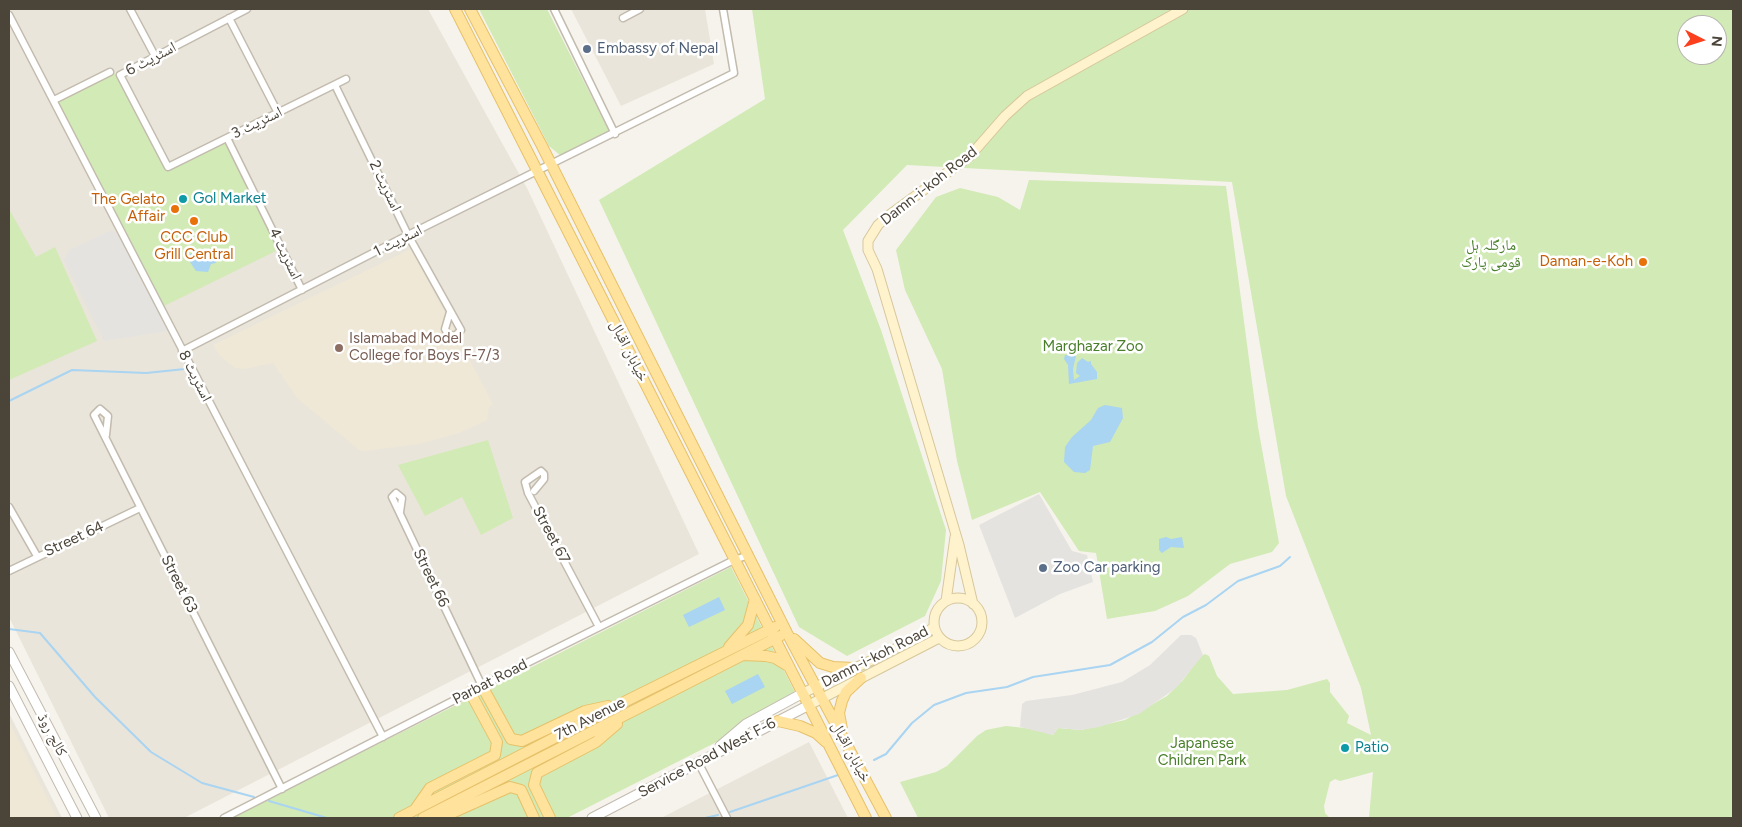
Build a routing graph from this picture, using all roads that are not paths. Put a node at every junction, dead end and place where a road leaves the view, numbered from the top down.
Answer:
1 (130, 9) edge
2 (247, 9) edge
3 (455, 9) edge
4 (470, 9) edge
5 (554, 9) edge
6 (640, 9) edge
7 (722, 9) edge
8 (1182, 9) edge
9 (9, 15) edge
10 (229, 18) junction
11 (623, 18) dead end
12 (155, 56) junction
13 (110, 72) dead end
14 (346, 79) dead end
15 (335, 84) junction
16 (54, 100) junction
17 (278, 113) junction
18 (615, 134) junction
19 (227, 138) junction
20 (551, 166) junction
21 (168, 167) joint
22 (537, 172) junction
23 (408, 235) junction
24 (302, 290) junction
25 (450, 312) dead end
26 (182, 351) junction
27 (106, 435) dead end
28 (534, 491) dead end
29 (9, 507) edge
30 (140, 508) junction
31 (400, 512) dead end
32 (955, 534) junction
33 (750, 555) junction
34 (37, 556) junction
35 (734, 560) junction
36 (9, 571) edge
37 (754, 599) junction
38 (946, 601) junction
39 (973, 604) junction
40 (782, 622) junction
41 (599, 627) junction
42 (934, 627) junction
43 (787, 633) junction
44 (773, 634) junction
45 (939, 638) junction
46 (9, 652) edge
47 (725, 652) junction
48 (740, 655) junction
49 (789, 667) junction
50 (854, 668) junction
51 (861, 678) junction
52 (9, 686) edge
53 (482, 686) junction
54 (816, 687) junction
55 (470, 692) junction
56 (803, 693) junction
57 (822, 699) junction
58 (624, 702) junction
59 (809, 705) junction
60 (631, 712) junction
61 (778, 721) junction
62 (843, 735) junction
63 (383, 737) junction
64 (831, 746) junction
65 (698, 762) junction
66 (282, 789) junction
67 (414, 811) junction
68 (230, 816) edge
69 (78, 818) edge
70 (96, 818) edge
71 (224, 818) edge
72 (399, 818) edge
73 (423, 818) edge
74 (436, 818) edge
75 (534, 818) edge
76 (550, 818) edge
77 (592, 818) edge
78 (727, 818) edge
79 (866, 818) edge
80 (886, 818) edge

1 - 12 street
2 - 10 street, اسٹریٹ 6
3 - 22 main road, خیابان اقبال
4 - 20 main road, خیابان اقبال
5 - 18 street
6 - 11 street
7 - 18 street, اسٹریٹ 1
8 - 32 main road, Damn-i-koh Road
9 - 16 street, اسٹریٹ 8
10 - 12 street, اسٹریٹ 6
10 - 17 street
12 - 21 street, اسٹریٹ 6
13 - 16 street
14 - 15 street, اسٹریٹ 3
15 - 17 street, اسٹریٹ 3
15 - 23 street, اسٹریٹ 2
16 - 26 street, اسٹریٹ 8
17 - 19 street, اسٹریٹ 3
18 - 20 street, اسٹریٹ 1
19 - 21 street, اسٹریٹ 3
19 - 24 street, اسٹریٹ 4
20 - 22 street, اسٹریٹ 1
20 - 33 main road, خیابان اقبال
22 - 23 street, اسٹریٹ 1
22 - 35 main road, خیابان اقبال
23 - 24 street, اسٹریٹ 1
23 - 25 street, اسٹریٹ 2
24 - 26 street, اسٹریٹ 1
26 - 63 street, اسٹریٹ 8
27 - 30 street, Street 63
28 - 41 street, Street 67
29 - 34 street
30 - 34 street, Street 64
30 - 66 street, Street 63
31 - 53 street, Street 66
32 - 38 main road
32 - 39 main road, Damn-i-koh Road
33 - 35 street, Parbat Road
33 - 40 main road, خیابان اقبال
34 - 36 street, Street 64
35 - 37 main road, خیابان اقبال
35 - 41 street, Parbat Road
37 - 44 main road, خیابان اقبال
37 - 47 main road
38 - 39 main road
38 - 42 main road
39 - 45 main road
40 - 43 main road, خیابان اقبال
40 - 44 main road, 7th Avenue
41 - 53 street, Parbat Road
42 - 45 main road
42 - 50 main road, Damn-i-koh Road
43 - 44 main road, 7th Avenue
43 - 50 main road
43 - 54 main road, خیابان اقبال
44 - 47 main road, 7th Avenue
44 - 48 main road, 7th Avenue
44 - 49 main road, خیابان اقبال
45 - 51 main road, Damn-i-koh Road
46 - 70 street, کالج روڈ
47 - 58 main road, 7th Avenue
48 - 49 main road
48 - 60 main road, 7th Avenue
49 - 56 main road, خیابان اقبال
50 - 54 main road, Damn-i-koh Road
51 - 57 main road, Damn-i-koh Road
51 - 62 main road
52 - 69 street, کالج روڈ
53 - 55 street, Parbat Road
53 - 58 main road
54 - 56 main road
54 - 57 main road, خیابان اقبال
55 - 63 street, Parbat Road
55 - 67 main road
56 - 59 main road, خیابان اقبال
56 - 65 street
57 - 59 main road, Service Road West F-6
57 - 62 main road, خیابان اقبال
58 - 67 main road, 7th Avenue
59 - 61 street, Service Road West F-6
59 - 64 main road, خیابان اقبال
60 - 73 main road, 7th Avenue
60 - 76 main road
61 - 64 main road
61 - 65 street, Service Road West F-6
62 - 80 main road, خیابان اقبال
63 - 66 street, Parbat Road
64 - 79 main road, خیابان اقبال
65 - 77 street, Service Road West F-6
65 - 78 street
66 - 68 street, Parbat Road
67 - 72 main road, 7th Avenue
68 - 71 street, Parbat Road
74 - 75 main road

